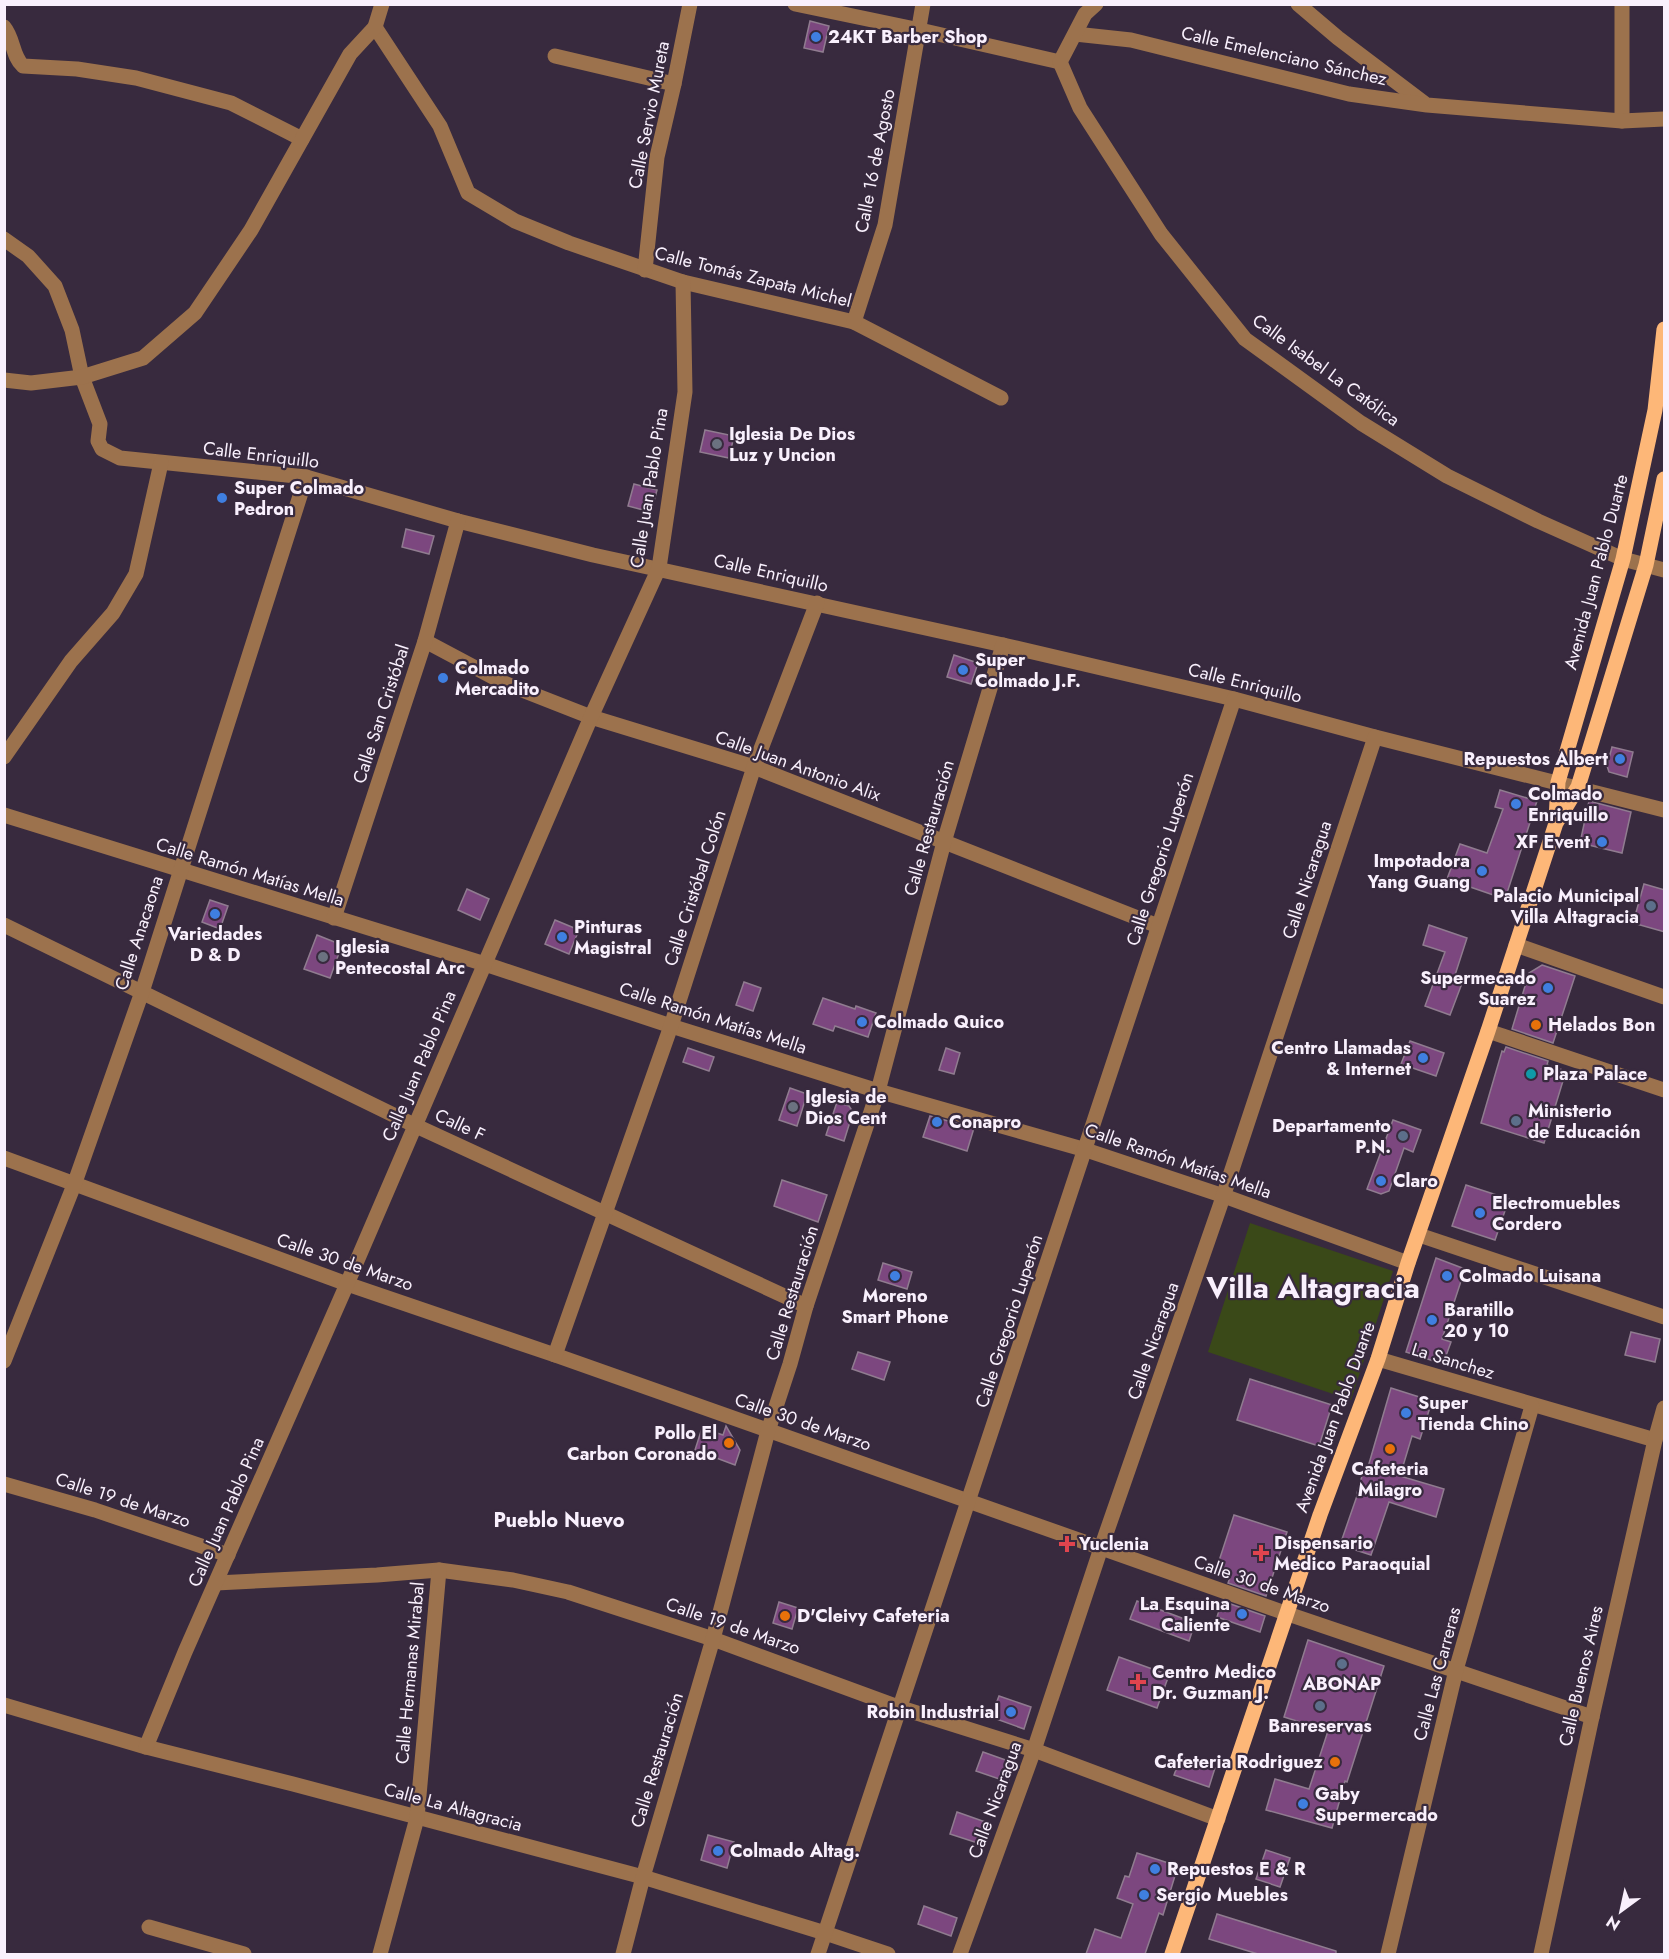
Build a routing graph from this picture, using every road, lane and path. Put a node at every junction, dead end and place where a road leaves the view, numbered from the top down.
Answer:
1 (382, 4) edge
2 (690, 4) edge
3 (795, 4) edge
4 (923, 4) edge
5 (1096, 4) edge
6 (1298, 4) edge
7 (1622, 4) edge
8 (4, 27) edge
9 (375, 27) junction
10 (920, 30) junction
11 (1075, 34) junction
12 (555, 56) dead end
13 (1060, 62) junction
14 (674, 84) junction
15 (1427, 105) junction
16 (1665, 119) edge
17 (1622, 121) junction
18 (302, 139) junction
19 (4, 239) edge
20 (645, 270) junction
21 (683, 282) junction
22 (854, 322) junction
23 (1665, 329) edge
24 (82, 377) junction
25 (4, 380) edge
26 (1001, 398) dead end
27 (161, 463) junction
28 (306, 477) junction
29 (1665, 480) edge
30 (458, 520) junction
31 (1623, 559) junction
32 (1646, 565) junction
33 (659, 568) junction
34 (1665, 570) edge
35 (818, 603) junction
36 (425, 641) junction
37 (1003, 645) junction
38 (1234, 699) junction
39 (591, 717) junction
40 (1375, 737) junction
41 (4, 757) edge
42 (754, 767) junction
43 (1558, 782) junction
44 (1578, 787) junction
45 (1665, 810) edge
46 (4, 815) edge
47 (1556, 823) junction
48 (944, 842) junction
49 (180, 870) junction
50 (334, 918) junction
51 (4, 925) edge
52 (1158, 926) junction
53 (1516, 945) junction
54 (485, 964) junction
55 (142, 992) junction
56 (1665, 997) edge
57 (672, 1026) junction
58 (1488, 1031) junction
59 (1665, 1090) edge
60 (878, 1091) junction
61 (414, 1125) junction
62 (1086, 1150) junction
63 (4, 1158) edge
64 (74, 1185) junction
65 (1224, 1196) junction
66 (605, 1214) junction
67 (1419, 1235) junction
68 (1408, 1263) junction
69 (347, 1284) junction
70 (806, 1306) junction
71 (1665, 1317) edge
72 (555, 1355) junction
73 (1378, 1359) junction
74 (4, 1361) edge
75 (1532, 1406) junction
76 (1665, 1408) edge
77 (768, 1431) junction
78 (1655, 1440) junction
79 (4, 1484) edge
80 (970, 1501) junction
81 (1101, 1548) junction
82 (228, 1556) junction
83 (439, 1570) junction
84 (216, 1583) junction
85 (1288, 1614) junction
86 (713, 1639) junction
87 (1456, 1671) junction
88 (4, 1705) edge
89 (901, 1708) junction
90 (1592, 1718) junction
91 (146, 1747) junction
92 (1034, 1750) junction
93 (417, 1818) junction
94 (1218, 1819) junction
95 (643, 1877) junction
96 (149, 1927) dead end
97 (825, 1933) junction
98 (244, 1954) edge
99 (380, 1954) edge
100 (623, 1954) edge
101 (818, 1954) edge
102 (888, 1954) edge
103 (960, 1954) edge
104 (1172, 1954) edge
105 (1388, 1954) edge
106 (1541, 1954) edge

1 - 9 street
2 - 14 street, Calle Servio Mureta
3 - 10 street
4 - 10 street, Calle 16 de Agosto
5 - 11 street
6 - 15 street
7 - 17 street
8 - 18 street
9 - 18 street
9 - 20 street, Calle Tomás Zapata Michel
10 - 13 street
10 - 22 street, Calle 16 de Agosto
11 - 13 street
11 - 15 street, Calle Emelenciano Sánchez
12 - 14 street
13 - 31 street, Calle Isabel La Católica
14 - 20 street, Calle Servio Mureta
15 - 17 street, Calle Emelenciano Sánchez
16 - 17 street, Calle Emelenciano Sánchez
18 - 24 street
19 - 24 street, Calle Enriquillo
20 - 21 street, Calle Tomás Zapata Michel
21 - 22 street, Calle Tomás Zapata Michel
21 - 33 street, Calle Juan Pablo Pina
22 - 26 street, Calle Tomás Zapata Michel
23 - 31 main road, Avenida Juan Pablo Duarte
24 - 25 street
24 - 27 street, Calle Enriquillo
27 - 28 street, Calle Enriquillo
27 - 41 street
28 - 30 street, Calle Enriquillo
28 - 49 street, Calle Anacaona
29 - 32 main road, Avenida Juan Pablo Duarte
30 - 33 street, Calle Enriquillo
30 - 36 street, Calle San Cristóbal
31 - 32 street, Calle Isabel La Católica
31 - 43 main road, Avenida Juan Pablo Duarte
32 - 34 street, Calle Isabel La Católica
32 - 44 main road, Avenida Juan Pablo Duarte
33 - 35 street, Calle Enriquillo
33 - 39 street, Calle Juan Pablo Pina
35 - 37 street, Calle Enriquillo
35 - 42 street, Calle Cristóbal Colón
36 - 39 street, Calle Juan Antonio Alix
36 - 50 street, Calle San Cristóbal
37 - 38 street, Calle Enriquillo
37 - 48 street, Calle Restauración
38 - 40 street, Calle Enriquillo
38 - 52 street, Calle Gregorio Luperón
39 - 42 street, Calle Juan Antonio Alix
39 - 54 street, Calle Juan Pablo Pina
40 - 43 street, Calle Enriquillo
40 - 65 street, Calle Nicaragua
42 - 48 street, Calle Juan Antonio Alix
42 - 57 street, Calle Cristóbal Colón
43 - 44 street, Calle Enriquillo
43 - 47 main road, Avenida Juan Pablo Duarte
44 - 45 street, Calle Enriquillo
44 - 47 main road, Avenida Juan Pablo Duarte
46 - 49 street, Calle Ramón Matías Mella
47 - 53 main road, Avenida Juan Pablo Duarte
48 - 52 street, Calle Juan Antonio Alix
48 - 60 street, Calle Restauración
49 - 50 street, Calle Ramón Matías Mella
49 - 55 street, Calle Anacaona
50 - 54 street, Calle Ramón Matías Mella
51 - 55 street, Calle F
52 - 62 street, Calle Gregorio Luperón
53 - 56 street
53 - 58 main road, Avenida Juan Pablo Duarte
54 - 57 street, Calle Ramón Matías Mella
54 - 61 street, Calle Juan Pablo Pina
55 - 61 street, Calle F
55 - 64 street, Calle Anacaona
57 - 60 street, Calle Ramón Matías Mella
57 - 66 street, Calle Cristóbal Colón
58 - 59 street
58 - 67 main road, Avenida Juan Pablo Duarte
60 - 62 street, Calle Ramón Matías Mella
60 - 70 street, Calle Restauración
61 - 66 street, Calle F
61 - 69 street, Calle Juan Pablo Pina
62 - 65 street, Calle Ramón Matías Mella
62 - 80 street, Calle Gregorio Luperón
63 - 64 street, Calle 30 de Marzo
64 - 69 street, Calle 30 de Marzo
64 - 74 street, Calle Anacaona
65 - 68 street, Calle Ramón Matías Mella
65 - 81 street, Calle Nicaragua
66 - 70 street, Calle F
66 - 72 street, Calle Cristóbal Colón
67 - 68 main road, Avenida Juan Pablo Duarte
67 - 71 street
68 - 73 main road, Avenida Juan Pablo Duarte
69 - 72 street, Calle 30 de Marzo
69 - 82 street, Calle Juan Pablo Pina
70 - 77 street, Calle Restauración
72 - 77 street, Calle 30 de Marzo
73 - 75 street, La Sanchez
73 - 85 main road, Avenida Juan Pablo Duarte
75 - 78 street, La Sanchez
75 - 87 street, Calle Las Carreras
76 - 78 street, Calle Buenos Aires
77 - 80 street, Calle 30 de Marzo
77 - 86 street, Calle Restauración
78 - 90 street, Calle Buenos Aires
79 - 82 street, Calle 19 de Marzo
80 - 81 street, Calle 30 de Marzo
80 - 89 street, Calle Gregorio Luperón
81 - 85 street, Calle 30 de Marzo
81 - 92 street, Calle Nicaragua
82 - 84 street, Calle Juan Pablo Pina
83 - 84 street, Calle 19 de Marzo
83 - 86 street, Calle 19 de Marzo
83 - 93 street, Calle Hermanas Mirabal
84 - 91 street, Calle Juan Pablo Pina
85 - 87 street, Calle 30 de Marzo
85 - 94 main road, Avenida Juan Pablo Duarte
86 - 89 street, Calle 19 de Marzo
86 - 95 street, Calle Restauración
87 - 90 street, Calle 30 de Marzo
87 - 105 street, Calle Las Carreras
88 - 91 street, Calle La Altagracia
89 - 92 street, Calle 19 de Marzo
89 - 97 street, Calle Gregorio Luperón
90 - 106 street, Calle Buenos Aires
91 - 93 street, Calle La Altagracia
92 - 94 street, Calle 19 de Marzo
92 - 103 street, Calle Nicaragua
93 - 95 street, Calle La Altagracia
93 - 99 street, Calle Hermanas Mirabal
94 - 104 main road, Avenida Juan Pablo Duarte
95 - 97 street, Calle La Altagracia
95 - 100 street, Calle Restauración
96 - 98 street
97 - 101 street, Calle Gregorio Luperón
97 - 102 street, Calle La Altagracia

